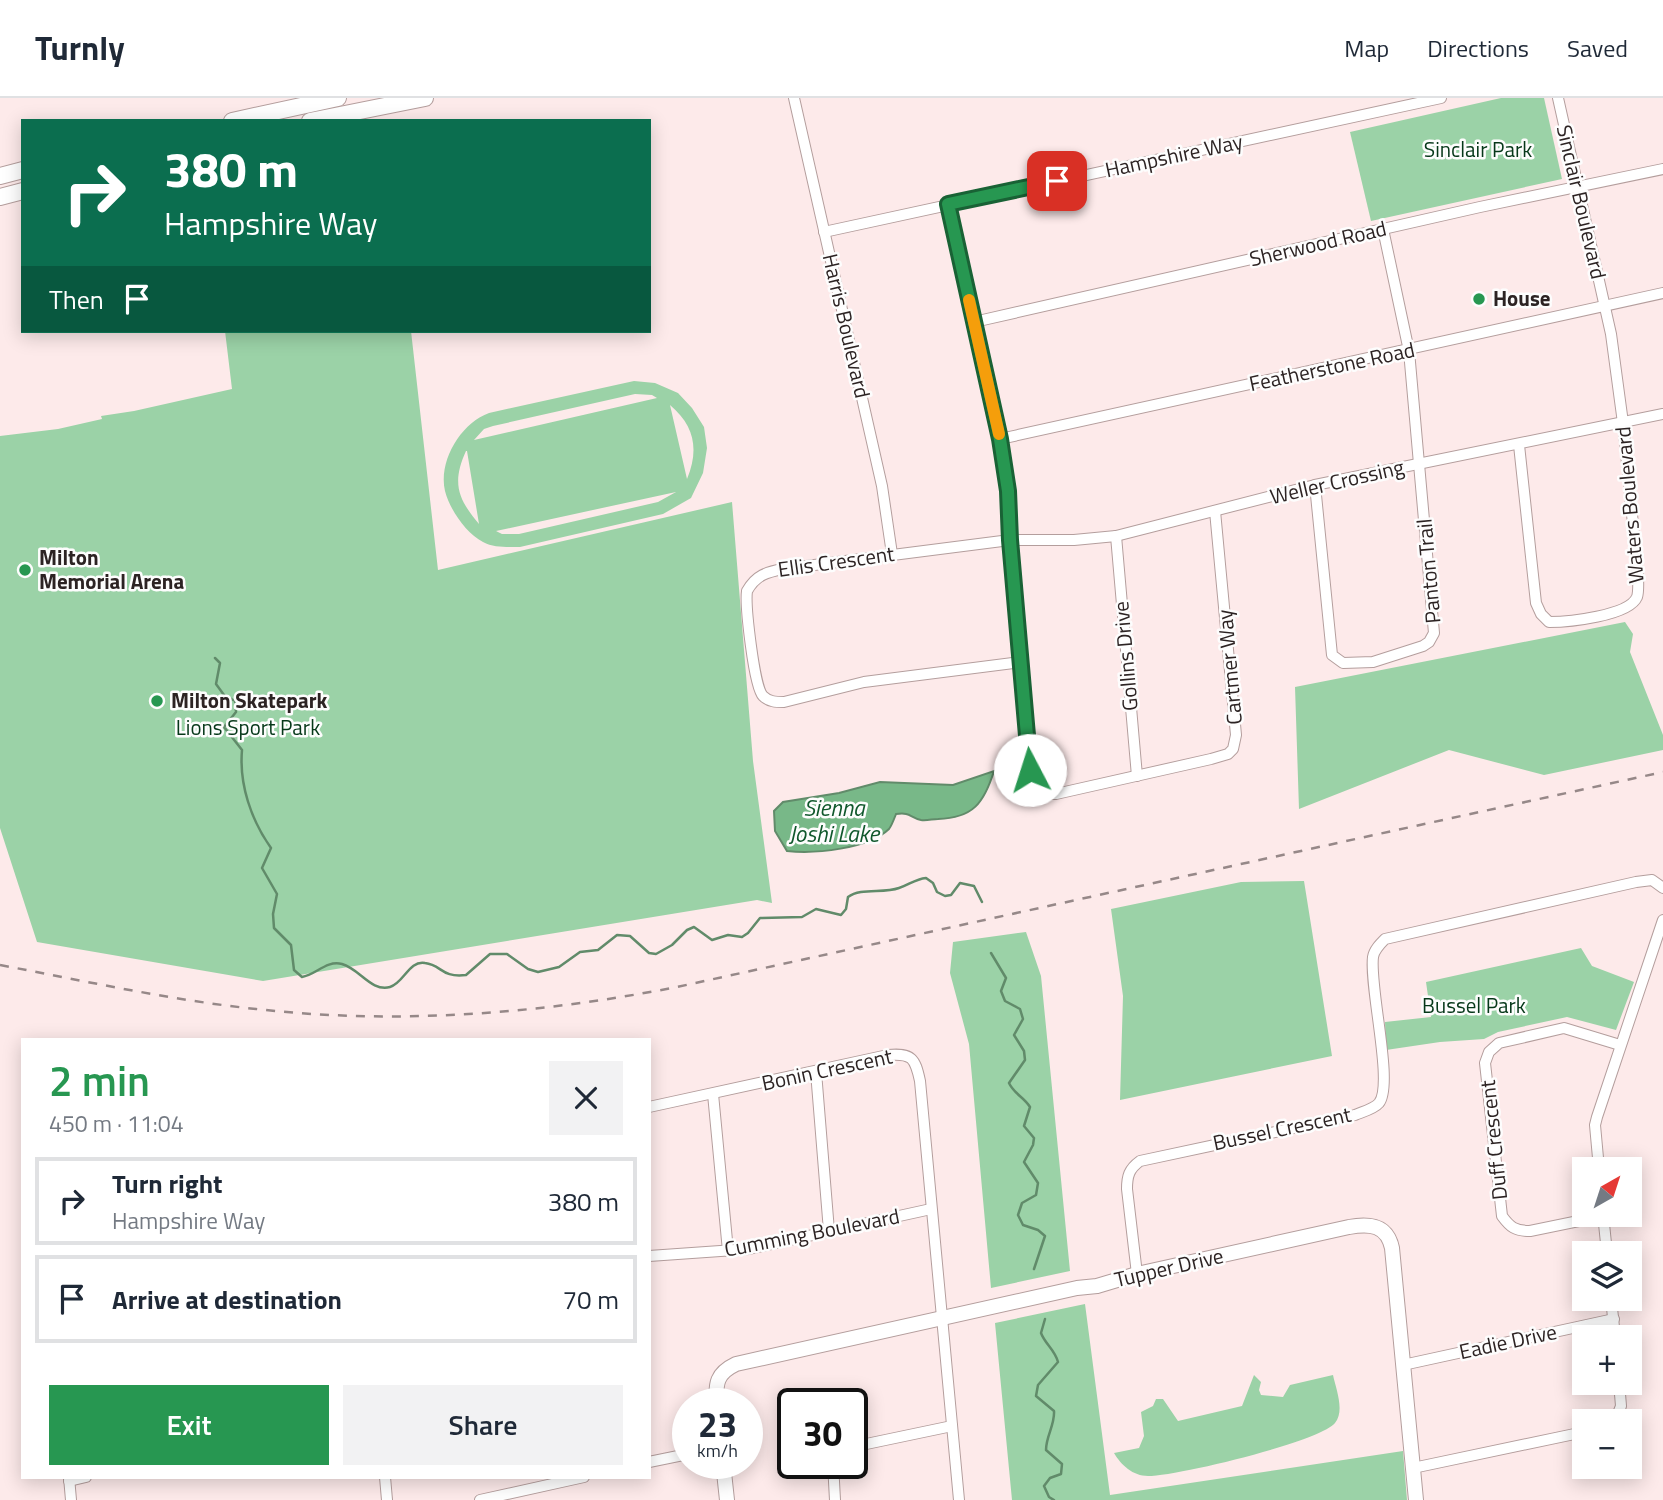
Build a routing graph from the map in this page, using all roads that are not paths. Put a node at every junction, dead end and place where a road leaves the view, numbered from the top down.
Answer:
1 (425, 98) edge
2 (794, 98) edge
3 (1441, 98) edge
4 (1558, 98) edge
5 (336, 103) edge
6 (244, 119) edge
7 (313, 119) edge
8 (1663, 169) edge
9 (21, 171) edge
10 (0, 176) edge
11 (1578, 188) junction
12 (21, 192) edge
13 (0, 197) edge
14 (948, 204) junction
15 (1383, 229) junction
16 (824, 232) junction
17 (1663, 293) edge
18 (1605, 306) junction
19 (974, 322) junction
20 (1409, 351) junction
21 (1663, 414) edge
22 (1623, 423) junction
23 (1000, 439) junction
24 (1519, 445) junction
25 (1419, 464) junction
26 (1315, 485) junction
27 (1215, 511) junction
28 (1115, 536) junction
29 (1010, 540) junction
30 (892, 554) junction
31 (1021, 662) junction
32 (1137, 776) junction
33 (1663, 888) edge
34 (1663, 920) edge
35 (1620, 1045) junction
36 (816, 1072) junction
37 (713, 1094) junction
38 (651, 1107) edge
39 (1598, 1157) edge
40 (932, 1209) junction
41 (1572, 1222) edge
42 (829, 1231) junction
43 (728, 1251) junction
44 (651, 1256) edge
45 (1137, 1274) junction
46 (1613, 1311) edge
47 (942, 1317) junction
48 (1614, 1319) junction
49 (1614, 1325) edge
50 (1403, 1365) junction
51 (715, 1388) edge
52 (952, 1426) junction
53 (1572, 1435) edge
54 (868, 1444) edge
55 (672, 1457) edge
56 (651, 1462) edge
57 (1413, 1468) junction
58 (69, 1479) edge
59 (385, 1479) edge
60 (576, 1479) edge
61 (725, 1479) edge
62 (834, 1479) edge
63 (496, 1498) edge
64 (71, 1500) edge
65 (387, 1500) edge
66 (480, 1500) edge
67 (727, 1500) edge
68 (835, 1500) edge
69 (960, 1500) edge
70 (1416, 1500) edge

1 - 5 main road
2 - 16 street, Harris Boulevard
3 - 14 street, Hampshire Way
4 - 11 street, Sinclair Boulevard
5 - 6 main road
5 - 7 main road
8 - 11 street, Sherwood Road
9 - 10 main road
11 - 15 street, Sherwood Road
11 - 18 street, Sinclair Boulevard
12 - 13 main road
14 - 16 street, Hampshire Way
14 - 19 street
15 - 19 street, Sherwood Road
15 - 20 street, Panton Trail
16 - 30 street, Harris Boulevard
17 - 18 street, Featherstone Road
18 - 20 street, Featherstone Road
18 - 22 street, Waters Boulevard
19 - 23 street
20 - 23 street, Featherstone Road
20 - 25 street, Panton Trail
21 - 22 street, Weller Crossing
22 - 24 street, Weller Crossing
22 - 24 street, Waters Boulevard
23 - 29 street
24 - 25 street, Weller Crossing
25 - 26 street, Weller Crossing
25 - 26 street, Panton Trail
26 - 27 street, Weller Crossing
27 - 28 street, Weller Crossing
27 - 32 street, Cartmer Way
28 - 29 street, Weller Crossing
28 - 32 street, Gollins Drive
29 - 30 street, Ellis Crescent
29 - 31 street
30 - 31 street, Ellis Crescent
31 - 32 street, Cartmer Way
33 - 45 street, Bussel Crescent
34 - 35 street
35 - 39 street
35 - 41 street, Duff Crescent
36 - 37 street, Bonin Crescent
36 - 40 street, Bonin Crescent
36 - 42 street
37 - 38 street, Bonin Crescent
37 - 43 street
40 - 42 street, Cumming Boulevard
40 - 47 street, Bonin Crescent
42 - 43 street, Cumming Boulevard
43 - 44 street, Cumming Boulevard
45 - 47 street, Tupper Drive
45 - 50 street, Tupper Drive
46 - 48 street
47 - 51 street, Tupper Drive
47 - 52 street, Bonin Crescent
48 - 49 street
48 - 50 street, Eadie Drive
50 - 57 street, Tupper Drive
52 - 54 street
52 - 69 street, Bonin Crescent
53 - 57 street
55 - 56 street
57 - 70 street, Tupper Drive
58 - 64 street
59 - 65 street
60 - 63 street
61 - 67 street
62 - 68 street
63 - 66 street

